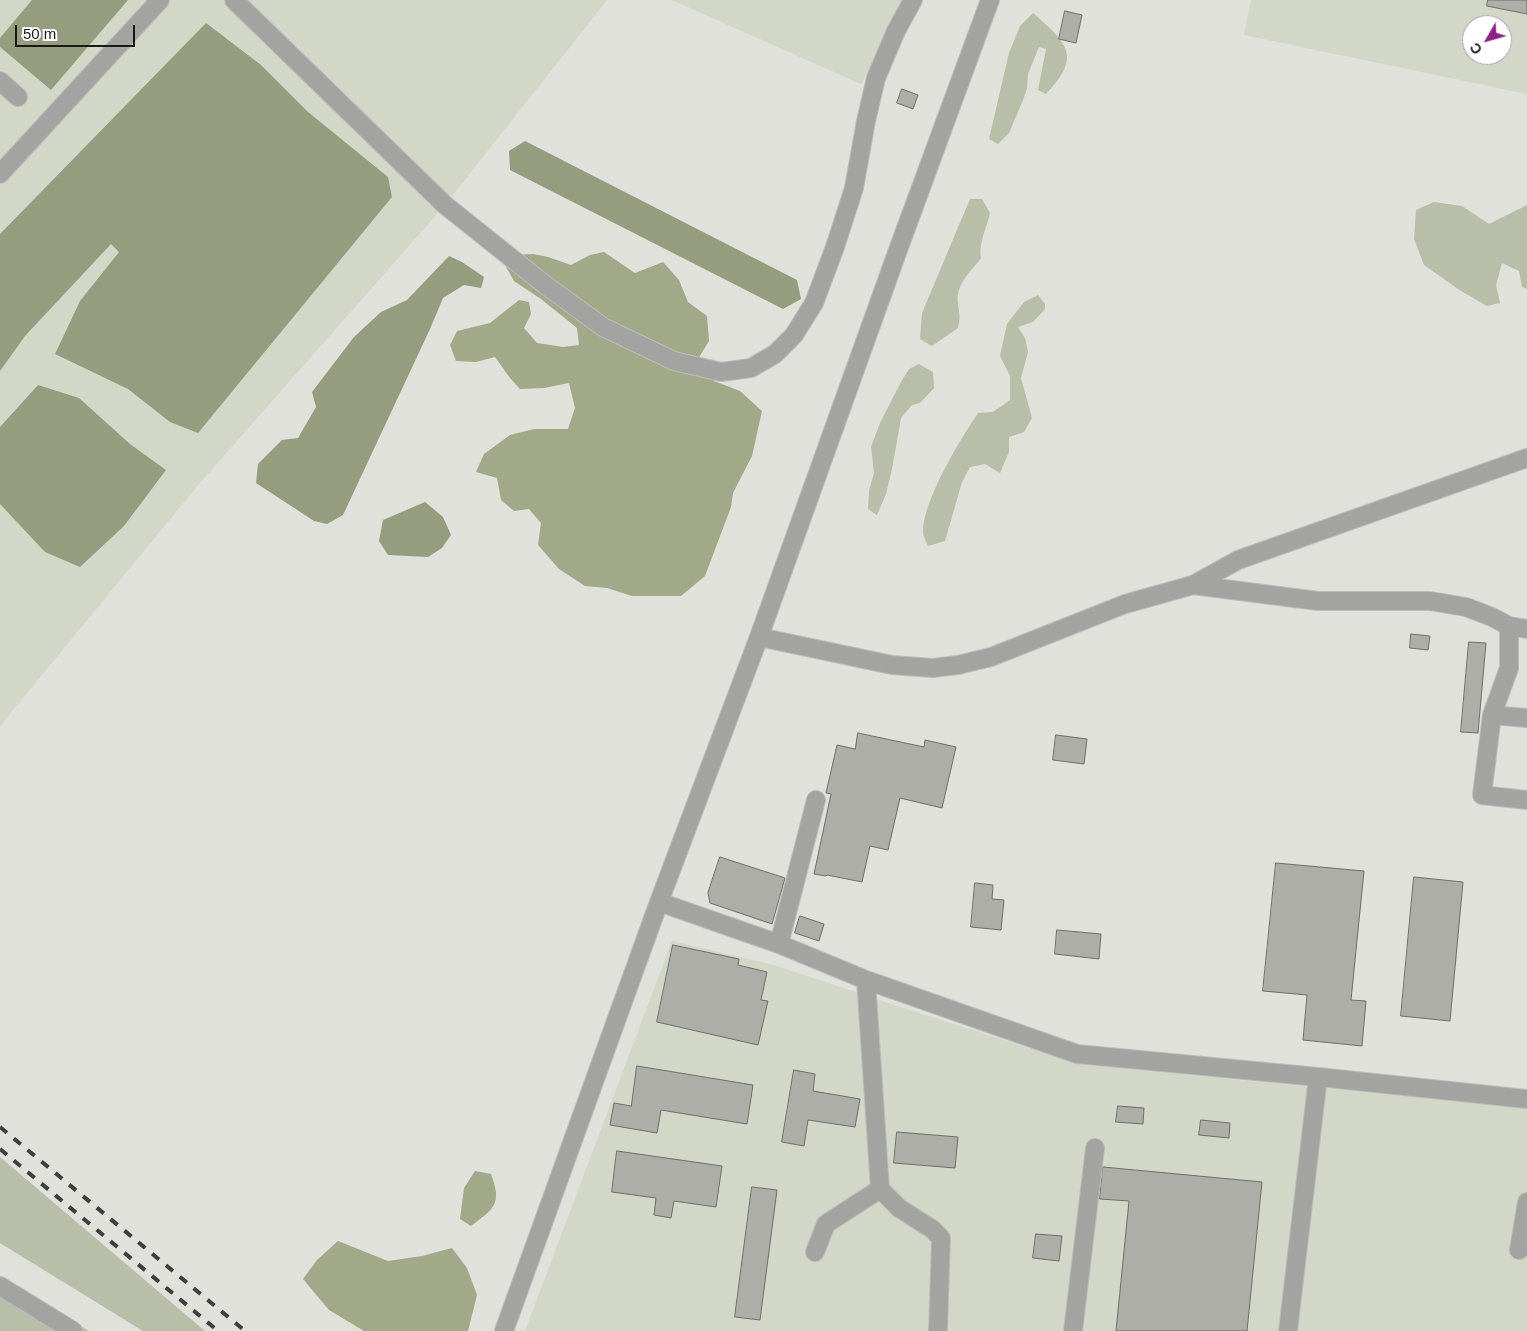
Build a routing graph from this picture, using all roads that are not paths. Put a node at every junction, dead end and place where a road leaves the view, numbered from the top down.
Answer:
1 (160, 0) edge
2 (234, 0) edge
3 (913, 0) edge
4 (990, 0) edge
5 (0, 80) edge
6 (18, 97) dead end
7 (0, 174) edge
8 (1527, 458) edge
9 (1193, 585) junction
10 (1509, 626) junction
11 (1527, 628) edge
12 (759, 637) junction
13 (1492, 715) junction
14 (1527, 718) edge
15 (816, 800) dead end
16 (1527, 800) edge
17 (659, 902) junction
18 (780, 944) junction
19 (866, 980) junction
20 (1318, 1077) junction
21 (1527, 1099) edge
22 (1095, 1148) dead end
23 (880, 1189) junction
24 (1527, 1202) edge
25 (1519, 1250) dead end
26 (815, 1252) dead end
27 (0, 1286) edge
28 (73, 1331) edge
29 (504, 1331) edge
30 (938, 1331) edge
31 (1074, 1331) edge
32 (1288, 1331) edge

1 - 7 street
2 - 3 street
4 - 12 street
5 - 6 street
8 - 9 street
9 - 10 street
9 - 12 street
10 - 11 street
10 - 13 street
12 - 17 street
13 - 14 street
13 - 16 street
15 - 18 street
17 - 18 street
17 - 29 street
18 - 19 street
19 - 20 street
19 - 23 street
20 - 21 street
20 - 32 street
22 - 31 street
23 - 26 street
23 - 30 street
24 - 25 street
27 - 28 street

